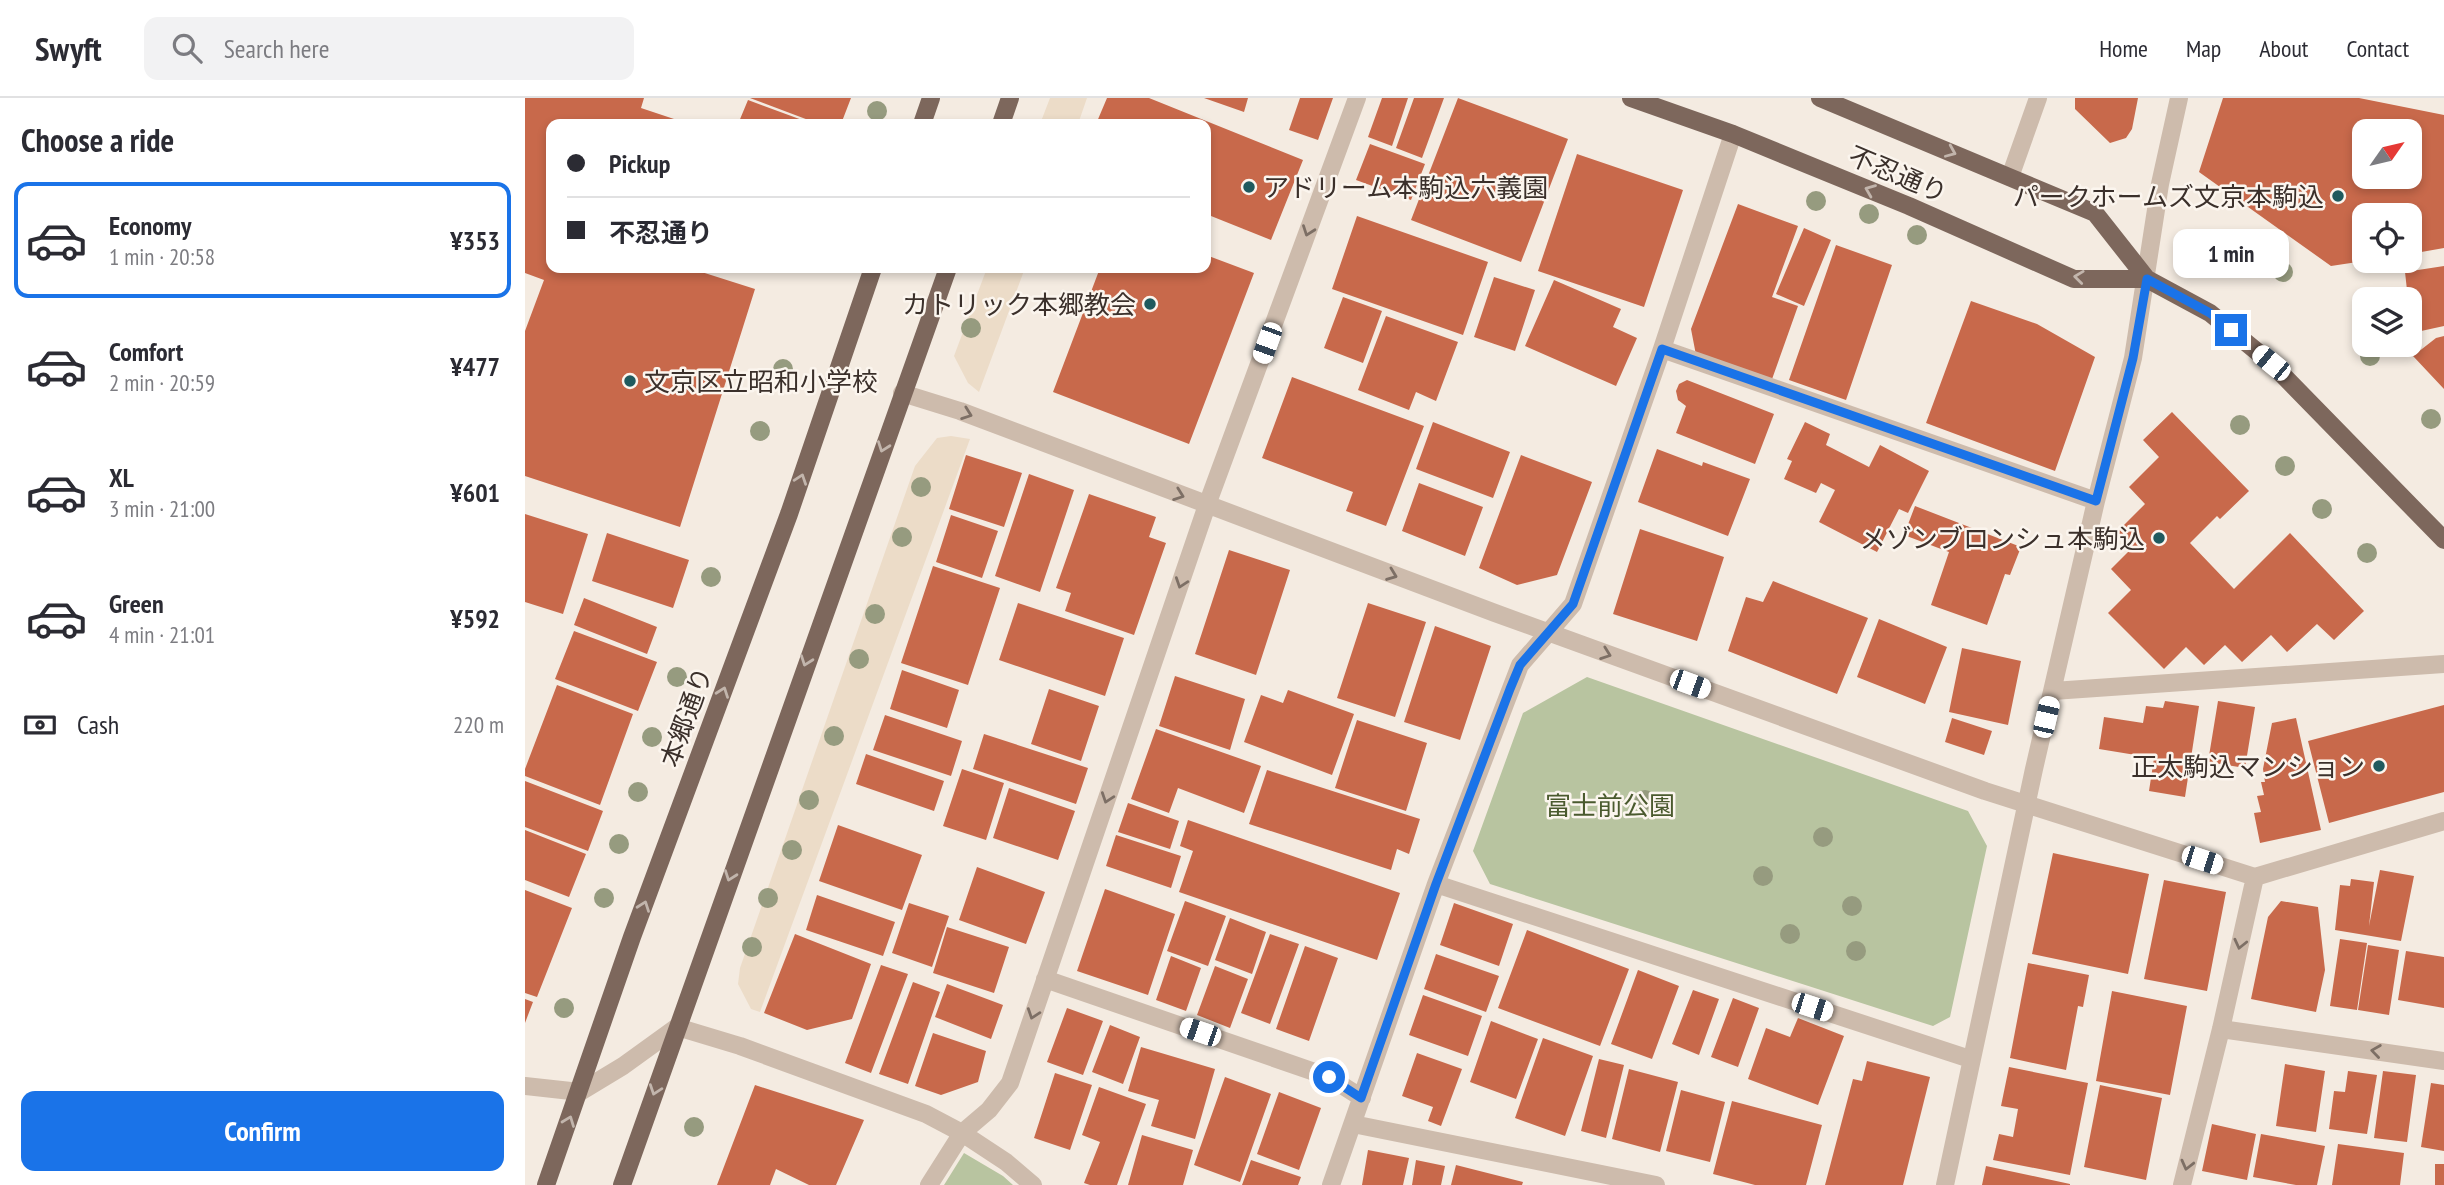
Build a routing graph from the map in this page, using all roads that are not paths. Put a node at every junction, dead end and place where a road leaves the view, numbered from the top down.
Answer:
1 (931, 98) edge
2 (1010, 98) edge
3 (1357, 98) edge
4 (1631, 98) edge
5 (1820, 98) edge
6 (2038, 98) edge
7 (2179, 98) edge
8 (924, 119) edge
9 (1002, 119) edge
10 (1733, 134) junction
11 (2010, 177) junction
12 (871, 273) edge
13 (946, 273) edge
14 (2147, 279) junction
15 (1662, 349) junction
16 (902, 393) junction
17 (2096, 501) junction
18 (1207, 505) junction
19 (2444, 540) edge
20 (1549, 633) junction
21 (2444, 664) edge
22 (2053, 691) junction
23 (2027, 805) junction
24 (2444, 821) edge
25 (2255, 877) junction
26 (1436, 884) junction
27 (1045, 979) junction
28 (677, 1027) junction
29 (2221, 1029) junction
30 (1971, 1059) junction
31 (2444, 1061) edge
32 (525, 1086) edge
33 (580, 1092) junction
34 (1361, 1098) junction
35 (1353, 1124) junction
36 (962, 1133) junction
37 (546, 1185) edge
38 (622, 1185) edge
39 (929, 1185) edge
40 (1033, 1185) edge
41 (1331, 1185) edge
42 (1656, 1185) edge
43 (1945, 1185) edge
44 (2182, 1185) edge

1 - 8 main road
2 - 9 main road
3 -> 18 street
4 - 10 main road, 不忍通り
5 -> 11 main road, 不忍通り
6 - 11 street
7 - 14 street
14 -> 10 main road, 不忍通り
10 - 15 street
11 - 14 main road, 不忍通り
33 -> 12 main road, 本郷通り
13 - 16 main road
14 - 17 street
14 - 19 main road, 不忍通り
15 - 17 street
15 - 20 street
16 -> 18 street
16 -> 28 main road
17 - 22 street
18 -> 20 street
18 -> 27 street
20 -> 23 street
20 - 26 street
21 - 22 street
22 - 23 street
23 - 25 street
23 - 30 street
24 - 25 street
25 -> 29 street
26 - 30 street
26 - 34 street
27 - 34 street
27 -> 36 street
28 - 33 street
28 - 36 street
28 -> 38 main road
31 -> 29 street
29 -> 44 street
30 - 43 street
32 - 33 street
37 -> 33 main road, 本郷通り
34 - 35 street
35 - 41 street
35 - 42 street
36 - 39 street
36 - 40 street

